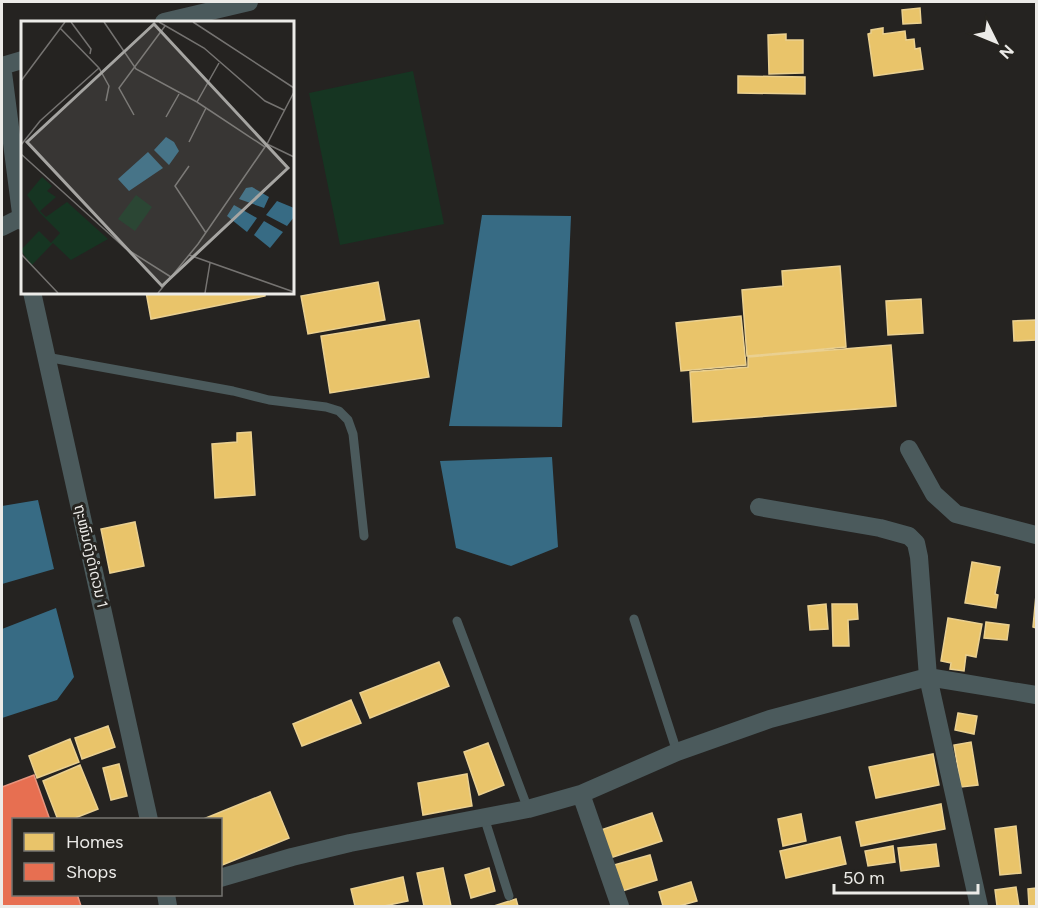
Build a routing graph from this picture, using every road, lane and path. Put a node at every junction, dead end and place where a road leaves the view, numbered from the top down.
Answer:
1 (249, 2) edge
2 (168, 21) edge
3 (21, 60) edge
4 (2, 65) edge
5 (21, 211) edge
6 (21, 219) edge
7 (2, 227) edge
8 (32, 294) edge
9 (46, 357) junction
10 (909, 448) dead end
11 (759, 507) dead end
12 (1036, 535) edge
13 (364, 536) dead end
14 (634, 619) dead end
15 (457, 621) dead end
16 (928, 677) junction
17 (1036, 695) edge
18 (677, 752) junction
19 (581, 794) junction
20 (528, 809) junction
21 (484, 817) junction
22 (149, 818) edge
23 (222, 877) edge
24 (508, 896) dead end
25 (620, 906) edge
26 (979, 906) edge

1 - 2 street
3 - 4 street
4 - 5 street
6 - 7 street
8 - 9 street, ຖະໜົນດົງດຳດວນ 1
9 - 13 lane
9 - 22 street, ຖະໜົນດົງດຳດວນ 1
10 - 12 street
11 - 16 street
14 - 18 lane
15 - 20 lane
16 - 17 street
16 - 18 street
16 - 26 street
18 - 19 street
19 - 20 street
19 - 25 street
20 - 21 street
21 - 23 street
21 - 24 lane

